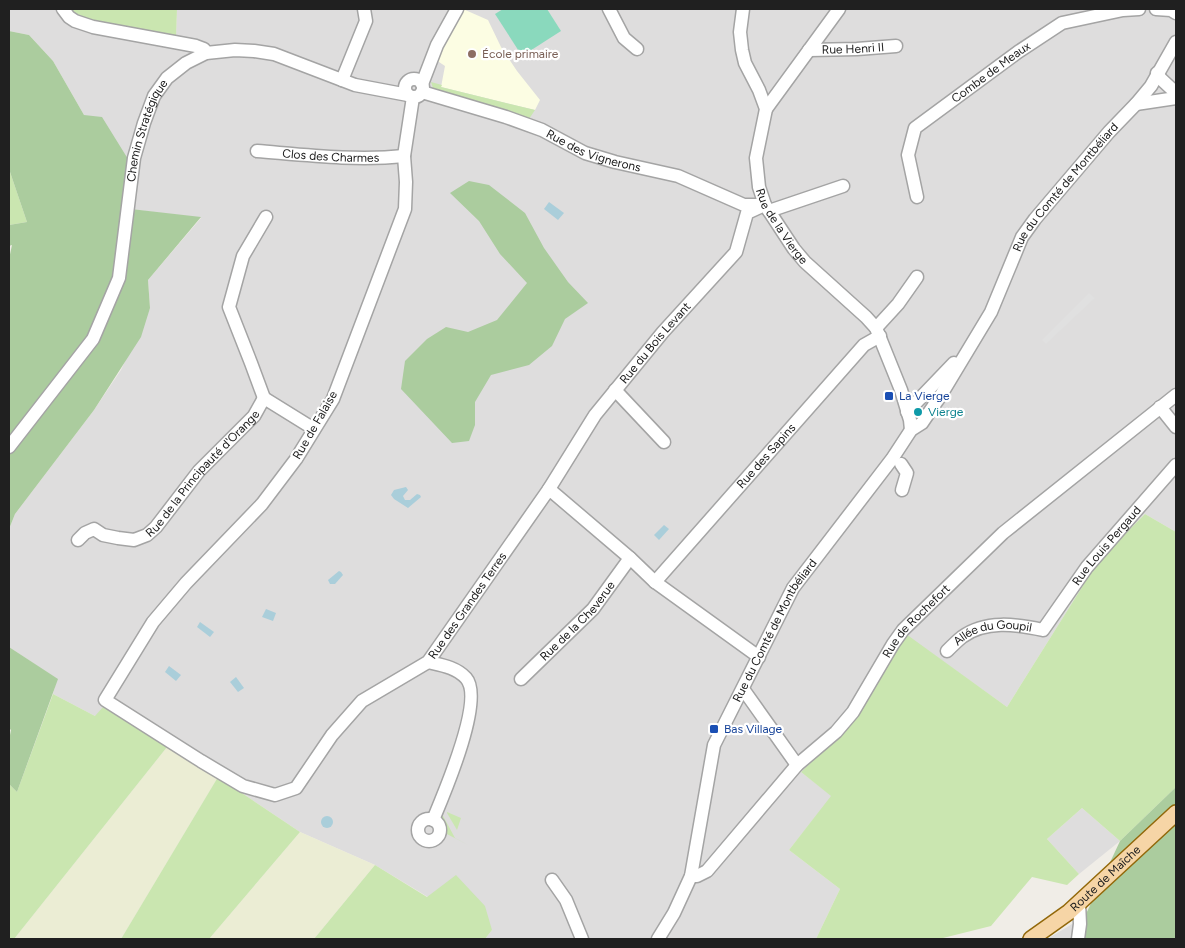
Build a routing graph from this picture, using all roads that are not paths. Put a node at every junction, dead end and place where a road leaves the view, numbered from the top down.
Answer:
1 (63, 9) edge
2 (364, 9) edge
3 (456, 9) edge
4 (609, 9) edge
5 (743, 9) edge
6 (839, 9) edge
7 (1139, 9) edge
8 (1156, 9) edge
9 (1176, 13) edge
10 (1176, 42) edge
11 (896, 46) dead end
12 (637, 49) dead end
13 (809, 50) junction
14 (206, 53) junction
15 (1158, 74) junction
16 (342, 80) junction
17 (413, 88) junction
18 (1176, 93) edge
19 (1176, 98) edge
20 (1136, 104) junction
21 (766, 109) junction
22 (257, 151) dead end
23 (404, 156) junction
24 (843, 186) dead end
25 (917, 197) dead end
26 (767, 208) junction
27 (266, 216) dead end
28 (917, 277) dead end
29 (878, 332) junction
30 (972, 345) junction
31 (615, 390) junction
32 (1176, 395) edge
33 (264, 398) junction
34 (1160, 407) junction
35 (907, 412) junction
36 (1176, 427) edge
37 (314, 429) junction
38 (911, 430) junction
39 (664, 442) dead end
40 (9, 446) edge
41 (901, 464) dead end
42 (1176, 465) edge
43 (549, 489) junction
44 (902, 490) dead end
45 (78, 540) dead end
46 (630, 558) junction
47 (655, 582) junction
48 (1042, 630) joint
49 (947, 651) dead end
50 (759, 657) junction
51 (428, 662) junction
52 (521, 680) dead end
53 (743, 689) junction
54 (105, 700) joint
55 (797, 764) junction
56 (1176, 813) edge
57 (433, 820) dead end
58 (691, 876) junction
59 (552, 880) dead end
60 (1079, 903) junction
61 (582, 939) edge
62 (658, 939) edge
63 (1031, 939) edge
64 (1078, 939) edge

1 - 14 street
2 - 16 street
3 - 17 street, Rue de Falaise
4 - 12 street
5 - 21 street
6 - 13 street, Rue Henri II
7 - 25 street, Combe de Meaux
8 - 9 street
10 - 15 street, Rue du Comté de Montbéliard
11 - 13 street, Rue Henri II
13 - 21 street, Rue Henri II
14 - 16 street, Chemin Stratégique
14 - 40 street, Chemin Stratégique
15 - 18 street
15 - 20 street, Rue du Comté de Montbéliard
16 - 17 street, Chemin Stratégique
17 - 23 street, Rue de Falaise
17 - 26 street, Rue des Vignerons
19 - 20 street
20 - 30 street, Rue du Comté de Montbéliard
21 - 26 street, Rue de la Vierge
22 - 23 street, Clos des Charmes
23 - 37 street, Rue de Falaise
24 - 26 street
26 - 29 street, Rue de la Vierge
26 - 31 street, Rue du Bois Levant
27 - 33 street
28 - 29 street, Rue des Sapins
29 - 35 street, Rue de la Vierge
29 - 47 street, Rue des Sapins
30 - 35 street, Rue du Comté de Montbéliard
30 - 38 street, Rue du Comté de Montbéliard
31 - 39 street
31 - 43 street, Rue du Bois Levant
32 - 34 street, Rue de Rochefort
33 - 37 street
33 - 45 street, Rue de la Principauté d'Orange
34 - 36 street
34 - 55 street, Rue de Rochefort
35 - 38 street
37 - 54 street, Rue de Falaise
38 - 50 street, Rue du Comté de Montbéliard
41 - 44 street
42 - 48 street, Rue Louis Pergaud
43 - 46 street
43 - 51 street, Rue des Grandes Terres
46 - 47 street
46 - 52 street, Rue de la Cheverue
47 - 50 street
48 - 49 street, Allée du Goupil
50 - 53 street, Rue du Comté de Montbéliard
51 - 54 street, Rue des Grandes Terres
51 - 57 street
53 - 55 street
53 - 58 street, Rue du Comté de Montbéliard
55 - 58 street, Rue de Rochefort
56 - 60 main road, Route de Maîche
58 - 62 street, Rue du Comté de Montbéliard
59 - 61 street
60 - 63 main road, Route de Maîche
60 - 64 street

